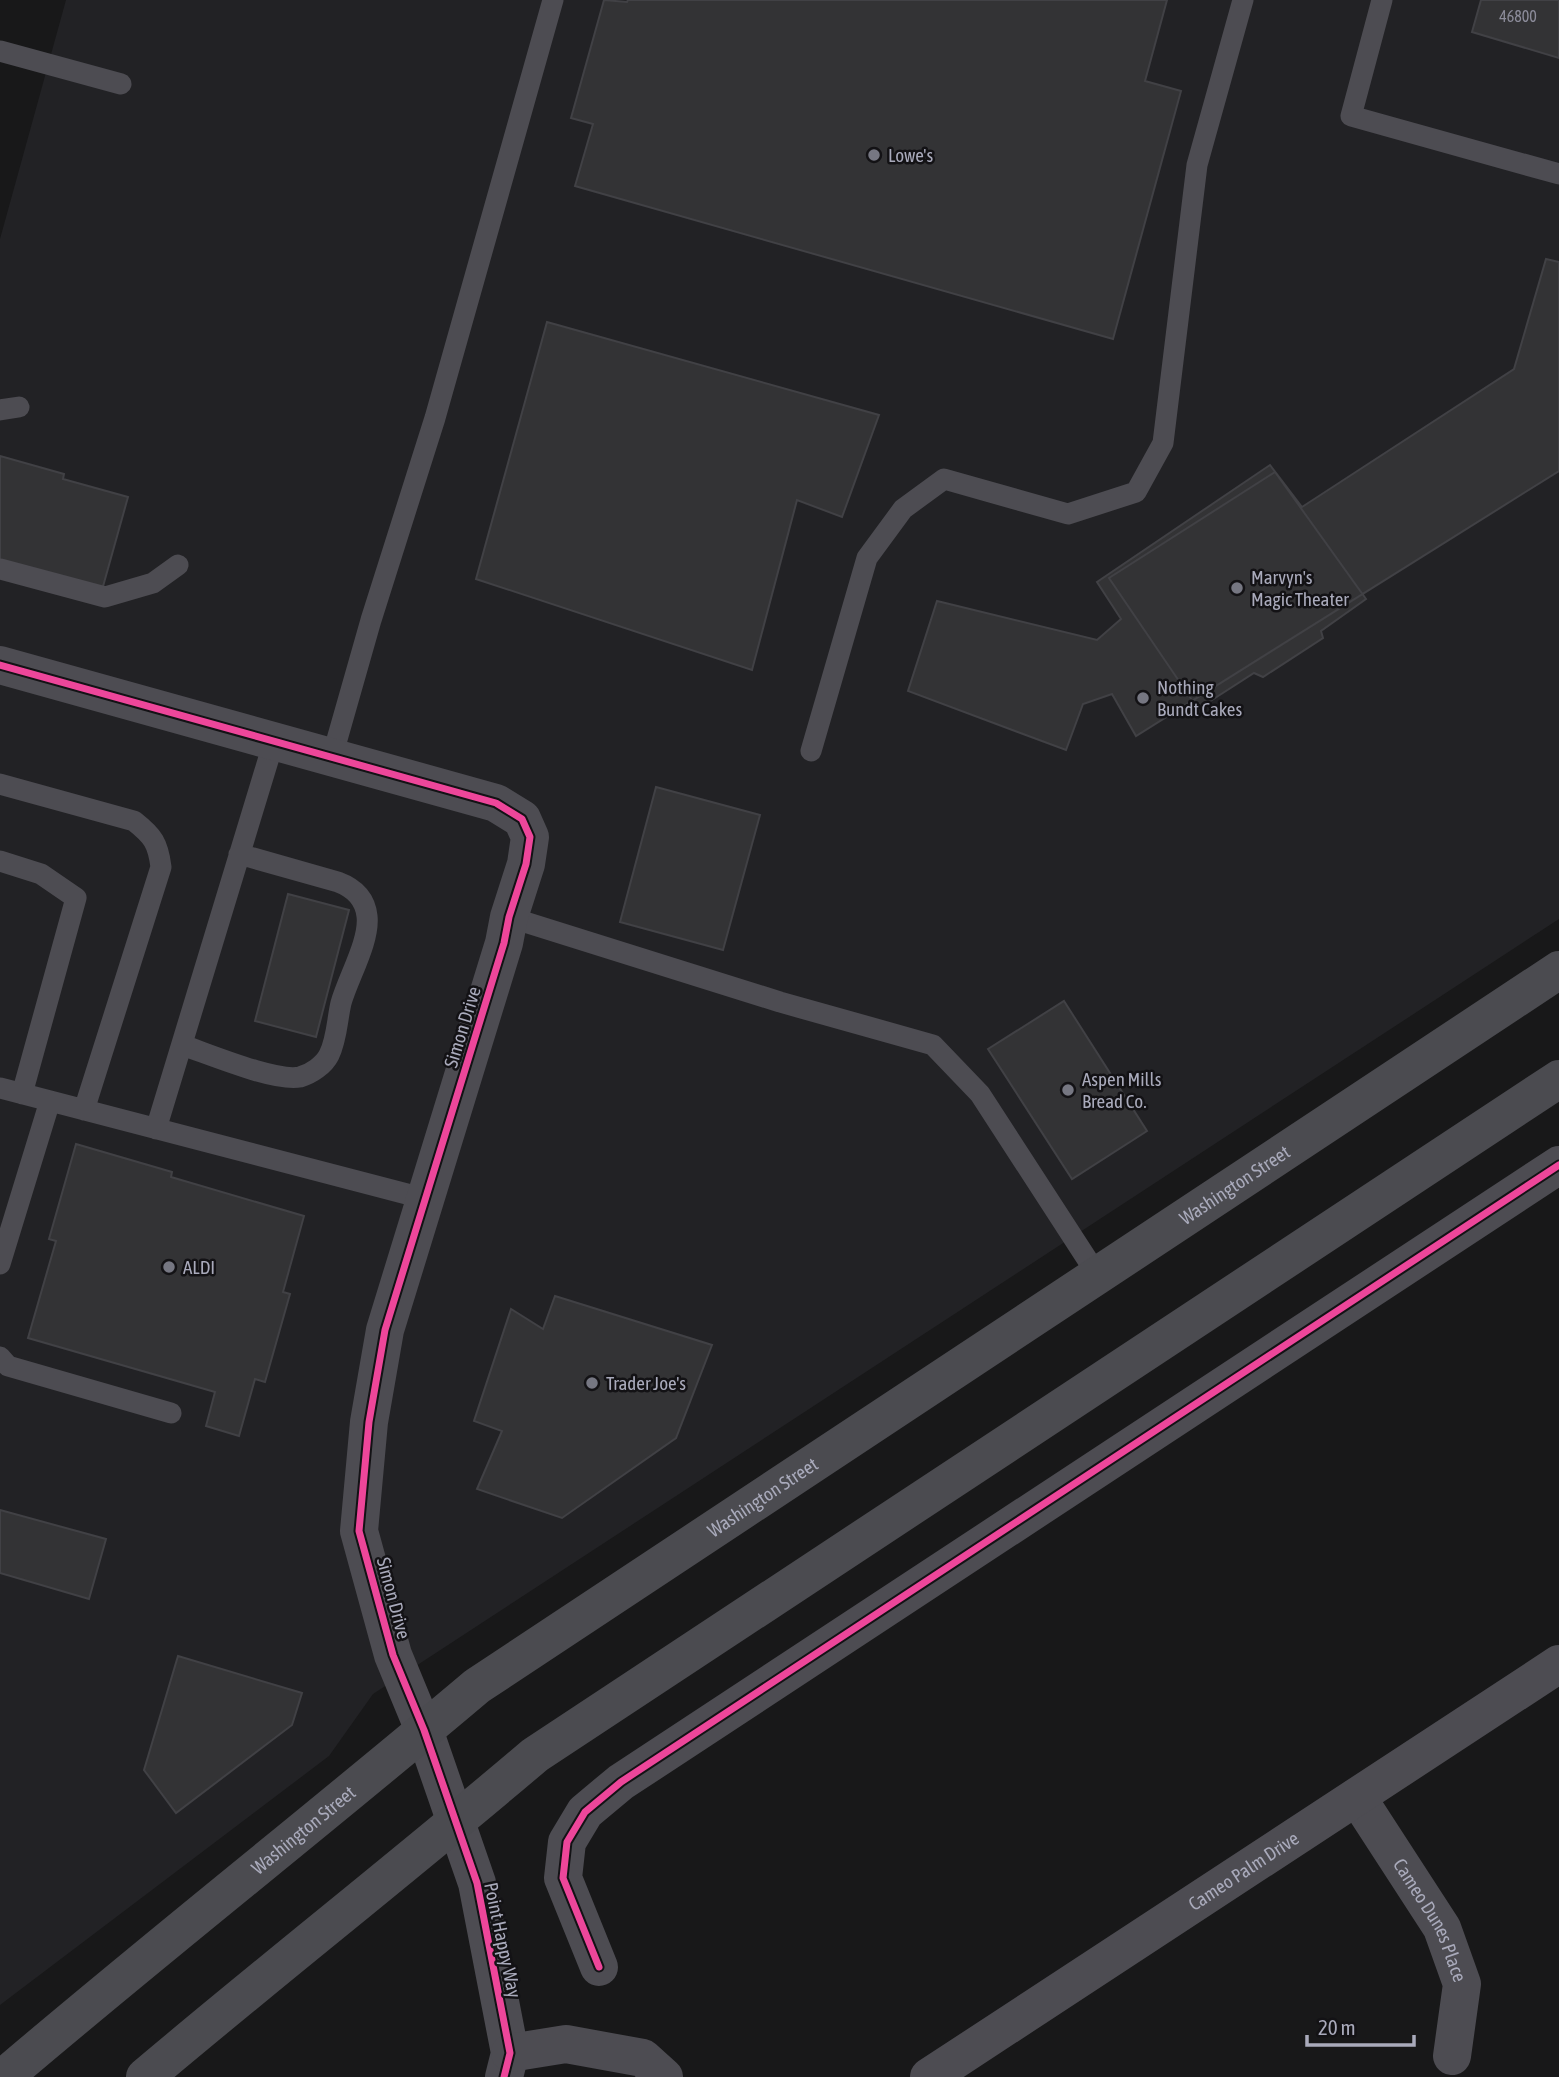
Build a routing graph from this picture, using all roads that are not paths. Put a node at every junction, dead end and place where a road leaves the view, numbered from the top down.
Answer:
1 (553, 0) edge
2 (1243, 0) edge
3 (1382, 0) edge
4 (0, 51) edge
5 (121, 83) dead end
6 (1559, 174) edge
7 (178, 565) dead end
8 (0, 569) edge
9 (0, 666) edge
10 (274, 741) junction
11 (811, 751) dead end
12 (332, 757) junction
13 (0, 784) edge
14 (240, 854) junction
15 (0, 861) edge
16 (509, 917) junction
17 (1559, 970) edge
18 (182, 1045) junction
19 (1559, 1079) edge
20 (0, 1088) edge
21 (22, 1094) junction
22 (50, 1101) junction
23 (84, 1110) junction
24 (156, 1129) junction
25 (1559, 1165) edge
26 (426, 1199) junction
27 (5, 1233) edge
28 (0, 1264) edge
29 (1098, 1276) junction
30 (0, 1357) edge
31 (171, 1413) dead end
32 (1559, 1664) edge
33 (425, 1730) junction
34 (438, 1771) joint
35 (1357, 1797) junction
36 (455, 1824) junction
37 (599, 1967) dead end
38 (1452, 2056) dead end
39 (507, 2065) edge
40 (5, 2077) edge
41 (145, 2077) edge
42 (664, 2077) edge
43 (929, 2077) edge

1 - 12 lane
2 - 11 lane
3 - 6 lane
4 - 5 lane
7 - 8 lane
9 - 10 street, Simon Drive
10 - 12 street, Simon Drive
10 - 14 lane
12 - 16 street, Simon Drive
13 - 23 lane
14 - 18 lane
14 - 18 lane
15 - 21 lane
16 - 26 street, Simon Drive
16 - 29 lane
17 - 29 main road, Washington Street
18 - 24 lane
19 - 36 main road
20 - 21 lane
21 - 22 lane
22 - 23 lane
22 - 27 lane
23 - 24 lane
24 - 26 lane
25 - 37 street
26 - 33 street, Simon Drive
27 - 28 lane
29 - 33 main road, Washington Street
30 - 31 lane
32 - 35 street, Cameo Palm Drive
33 - 34 street, Simon Drive
33 - 40 main road, Washington Street
34 - 36 street, Point Happy Way
35 - 38 street, Cameo Dunes Place
35 - 43 street, Cameo Palm Drive
36 - 39 street, Point Happy Way
36 - 41 main road
39 - 42 street

